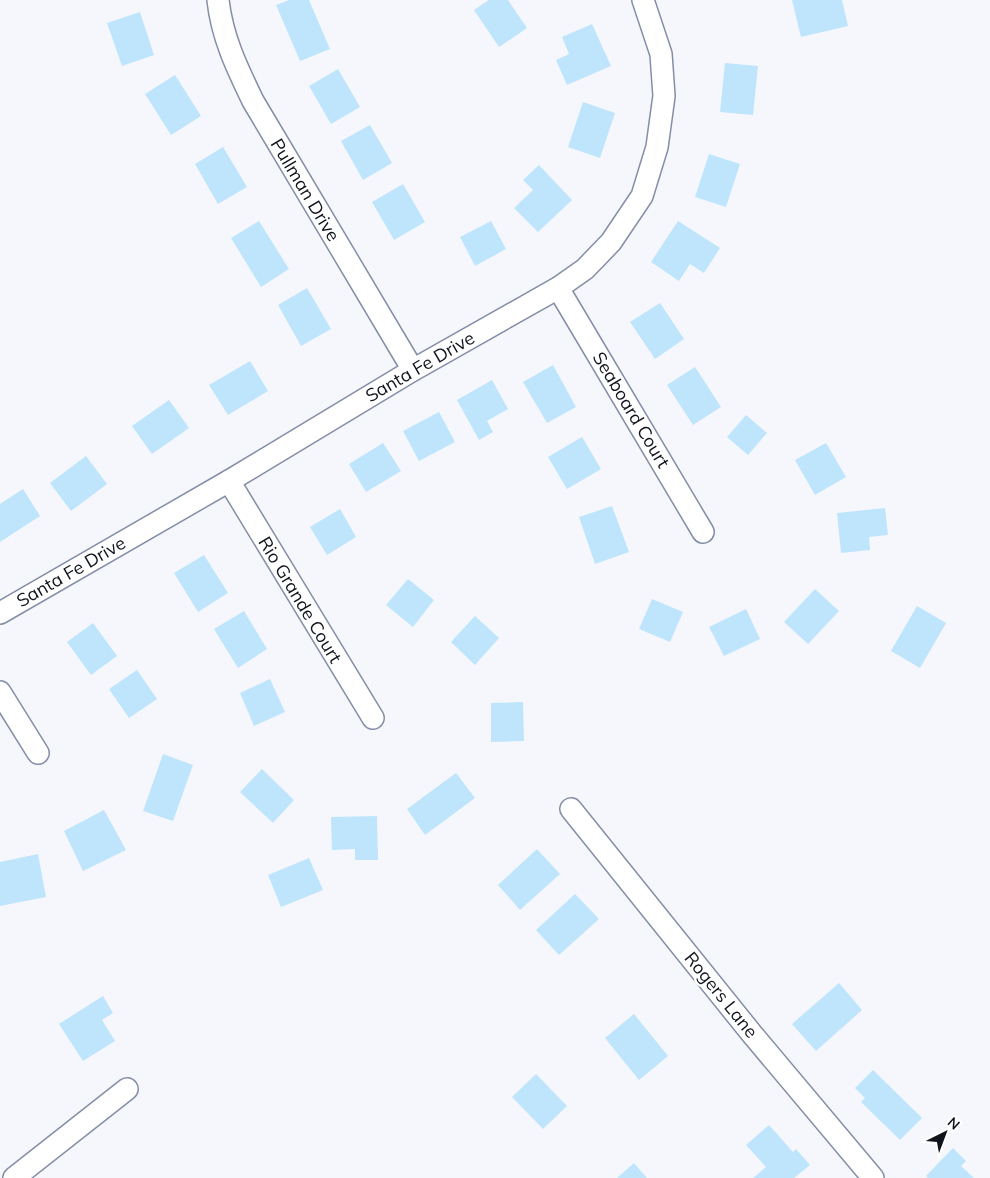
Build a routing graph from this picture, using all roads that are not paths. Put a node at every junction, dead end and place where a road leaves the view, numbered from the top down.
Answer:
1 (218, 0) edge
2 (643, 0) edge
3 (558, 288) junction
4 (413, 370) junction
5 (229, 481) junction
6 (703, 532) dead end
7 (0, 613) edge
8 (0, 692) edge
9 (373, 718) dead end
10 (38, 753) dead end
11 (571, 809) dead end
12 (126, 1089) dead end
13 (14, 1178) edge
14 (873, 1178) edge

1 - 4 street, Pullman Drive
2 - 3 street, Santa Fe Drive
3 - 4 street, Santa Fe Drive
3 - 6 street, Seaboard Court
4 - 5 street, Santa Fe Drive
5 - 7 street, Santa Fe Drive
5 - 9 street, Rio Grande Court
8 - 10 street
11 - 14 street, Rogers Lane
12 - 13 street

